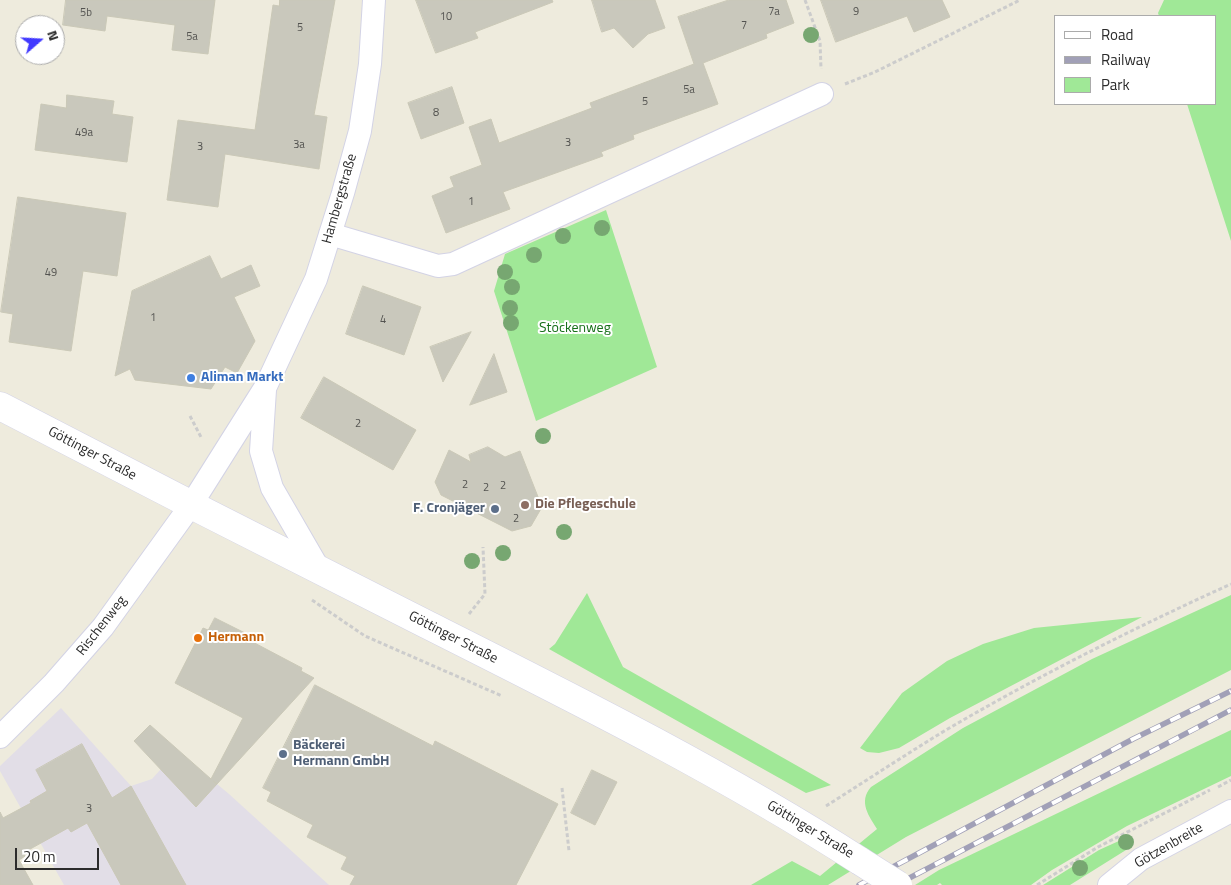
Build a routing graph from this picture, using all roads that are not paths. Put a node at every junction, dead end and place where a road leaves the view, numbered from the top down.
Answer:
1 (374, 0) edge
2 (822, 94) road end
3 (330, 234) junction
4 (266, 386) junction
5 (0, 406) edge
6 (191, 505) junction
7 (320, 571) junction
8 (0, 737) edge
9 (1231, 811) edge
10 (898, 885) edge
11 (1109, 885) edge

1 - 3 street, Hambergstraße
2 - 3 street
3 - 4 street, Hambergstraße
4 - 6 street, Hambergstraße
4 - 7 street, Hambergstraße
5 - 6 street, Göttinger Straße
6 - 7 street, Göttinger Straße
6 - 8 street, Rischenweg
7 - 10 street, Göttinger Straße, bridge
9 - 11 street, Götzenbreite

